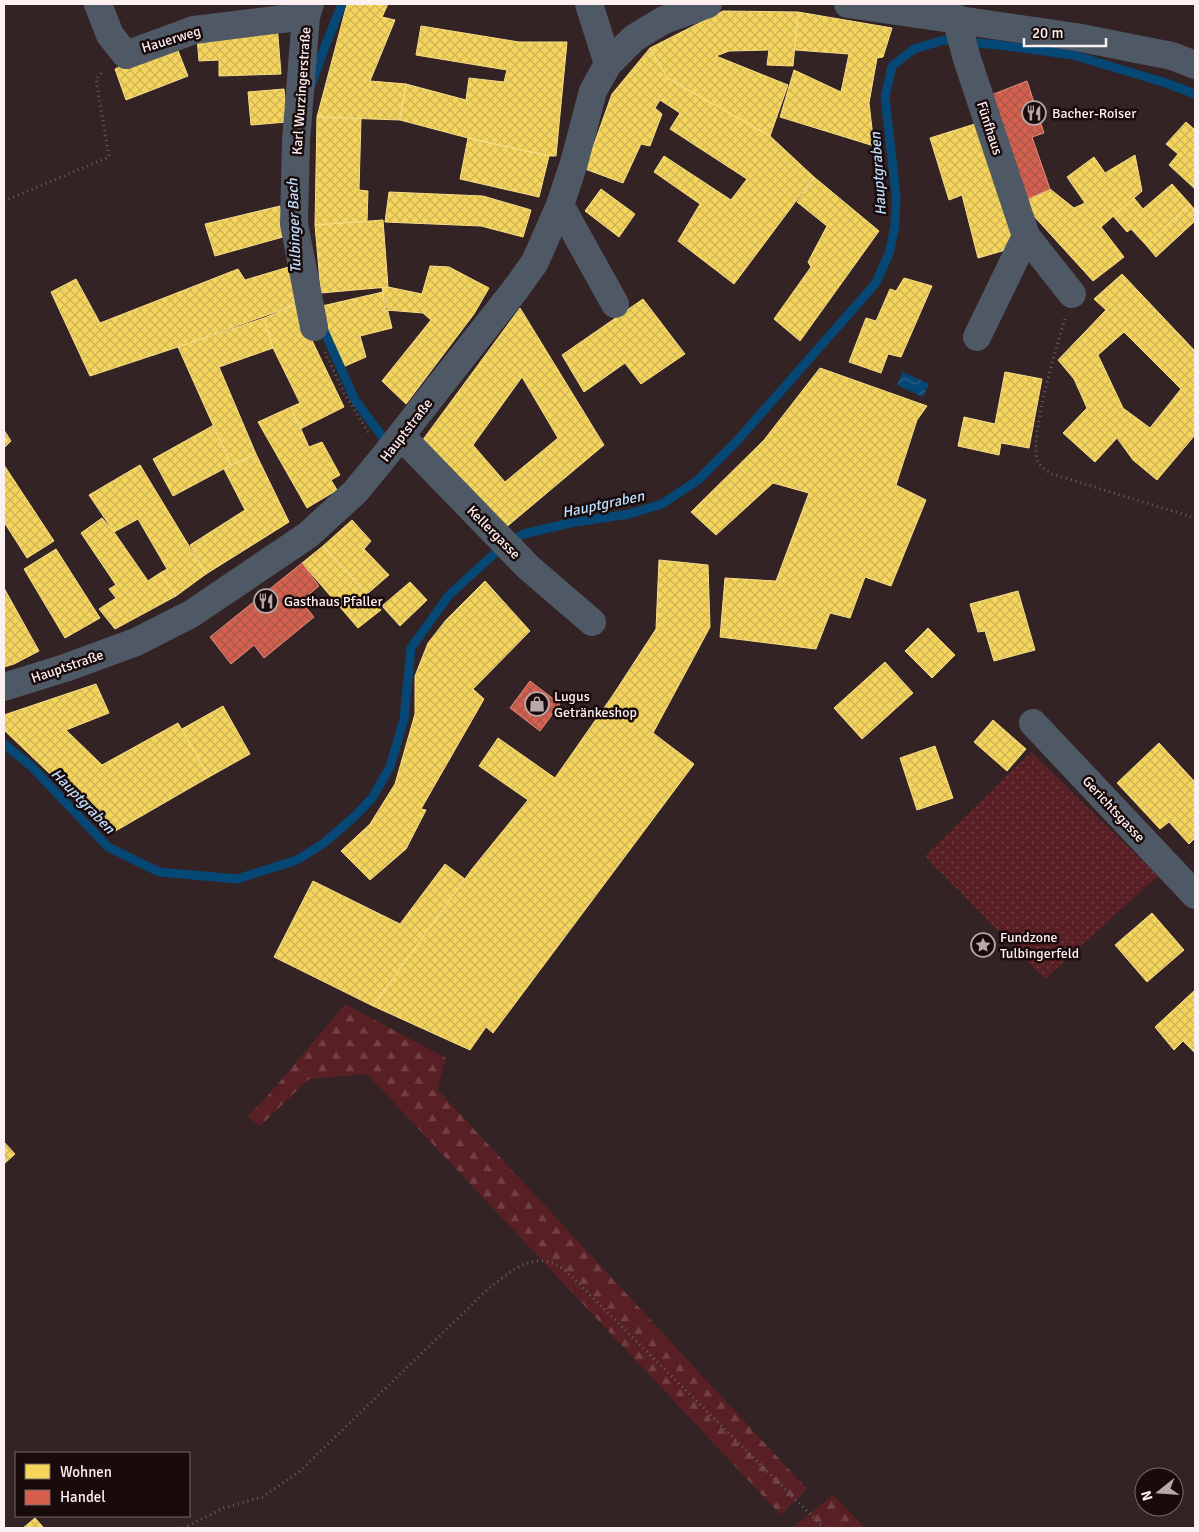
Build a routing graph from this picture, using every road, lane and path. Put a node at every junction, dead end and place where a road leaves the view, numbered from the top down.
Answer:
1 (98, 4) edge
2 (589, 4) edge
3 (708, 4) edge
4 (848, 4) edge
5 (308, 10) edge
6 (956, 18) junction
7 (126, 55) junction
8 (608, 64) junction
9 (1195, 65) edge
10 (4, 201) edge
11 (560, 205) junction
12 (1026, 236) junction
13 (1072, 294) joint
14 (614, 304) dead end
15 (314, 327) joint
16 (977, 337) dead end
17 (401, 436) junction
18 (384, 458) junction
19 (1195, 518) edge
20 (592, 622) dead end
21 (6, 688) edge
22 (1033, 723) dead end
23 (1195, 895) edge
24 (183, 1528) edge
25 (824, 1528) edge

1 - 7 street, Hauerweg
2 - 8 street
3 - 8 street, Hauptstraße
4 - 6 street
5 - 7 street, Hauerweg
5 - 15 street, Karl Wurzingerstraße
6 - 9 street
6 - 12 street, Fünfhaus
7 - 10 path
8 - 11 street, Hauptstraße
11 - 14 street
11 - 17 street, Hauptstraße
12 - 13 street, Fünfhaus
12 - 16 street
13 - 19 path
15 - 18 path
17 - 18 street, Hauptstraße
17 - 20 street, Kellergasse
18 - 21 street, Hauptstraße
22 - 23 street, Gerichtsgasse
24 - 25 path

